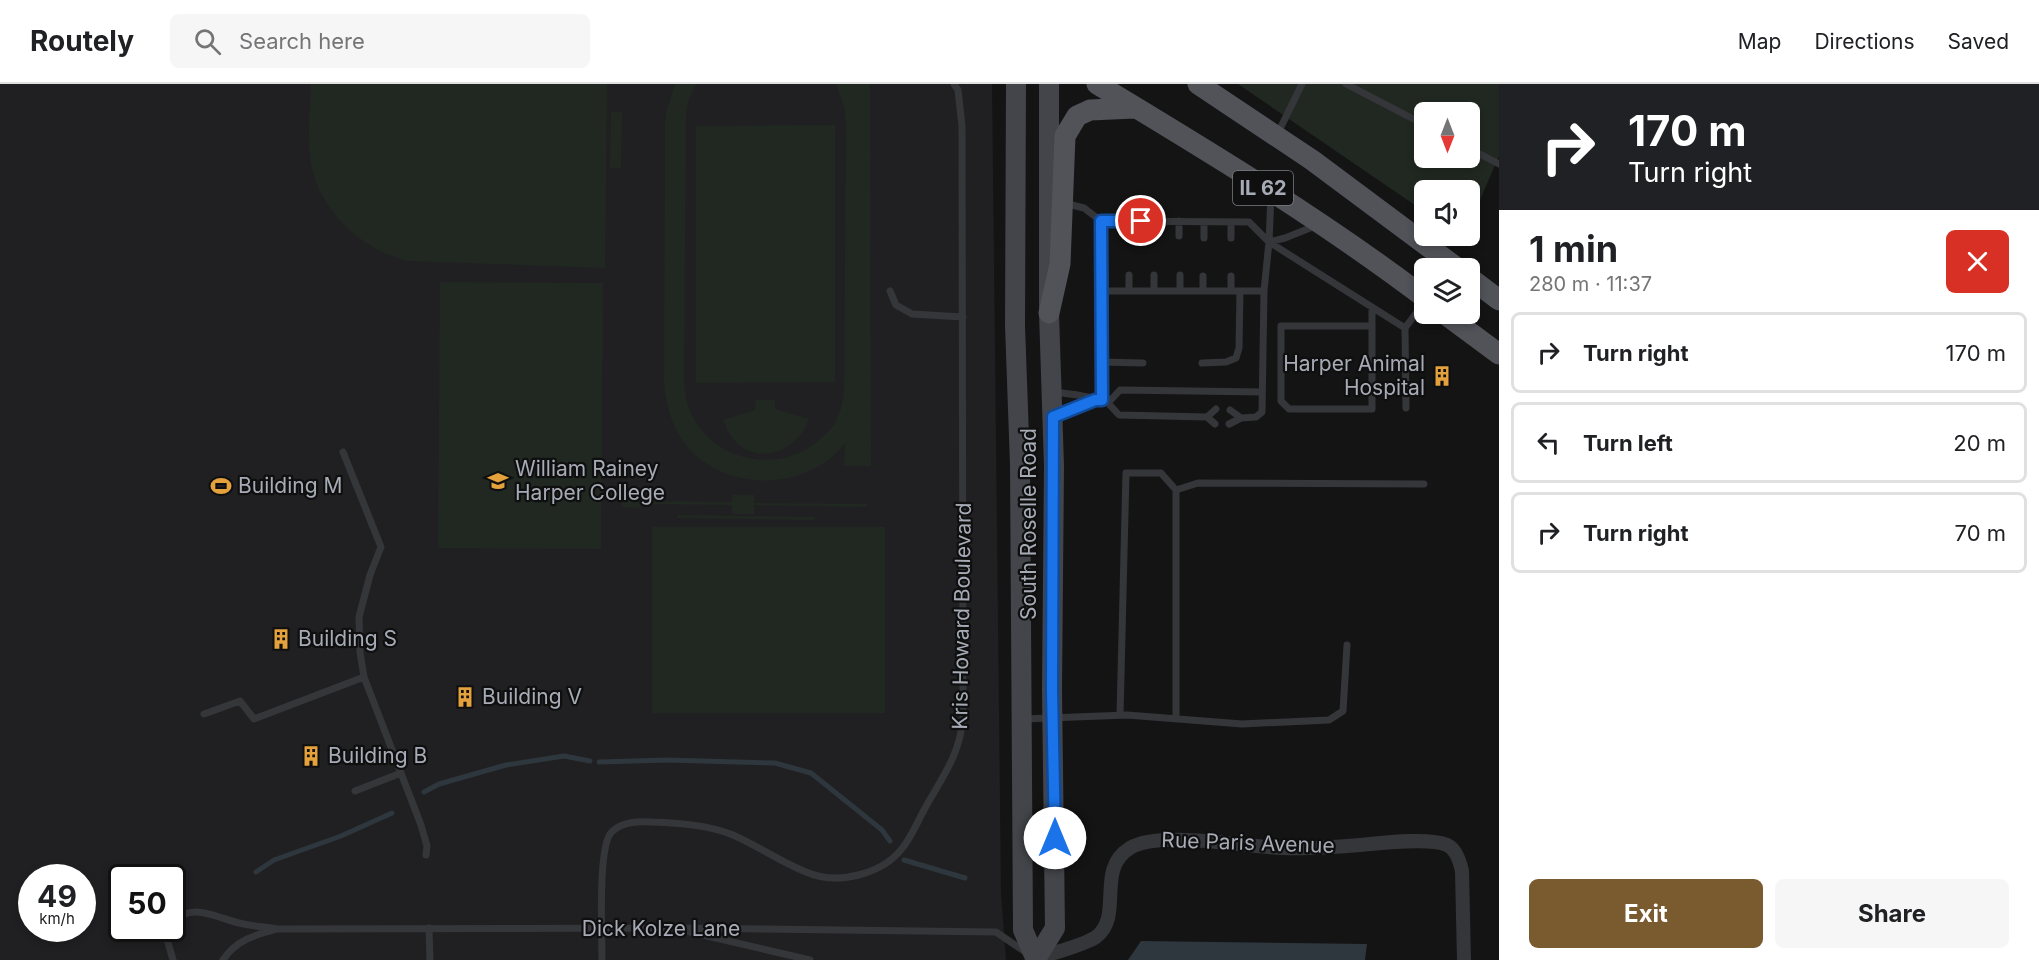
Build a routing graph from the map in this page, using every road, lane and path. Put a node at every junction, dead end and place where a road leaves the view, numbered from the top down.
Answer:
1 (954, 84) edge
2 (1016, 84) edge
3 (1049, 84) edge
4 (1097, 84) edge
5 (1198, 84) edge
6 (1302, 84) edge
7 (1347, 84) edge
8 (1137, 108) junction
9 (1414, 119) edge
10 (1276, 136) junction
11 (1480, 154) edge
12 (1499, 164) edge
13 (1271, 193) junction
14 (1061, 202) junction
15 (1101, 221) junction
16 (1128, 221) junction
17 (1153, 221) junction
18 (1179, 221) junction
19 (1204, 222) junction
20 (1232, 222) junction
21 (1320, 224) junction
22 (1179, 236) dead end
23 (1128, 237) dead end
24 (1153, 237) dead end
25 (1204, 238) dead end
26 (1232, 238) dead end
27 (1269, 242) junction
28 (1444, 258) edge
29 (1129, 275) dead end
30 (1154, 275) dead end
31 (1180, 275) dead end
32 (1203, 276) dead end
33 (1231, 276) dead end
34 (1480, 286) edge
35 (890, 291) dead end
36 (1100, 291) junction
37 (1129, 291) junction
38 (1154, 291) junction
39 (1180, 291) junction
40 (1203, 291) junction
41 (1231, 291) junction
42 (1240, 291) junction
43 (1264, 291) junction
44 (1414, 292) edge
45 (1499, 300) edge
46 (1372, 307) junction
47 (1049, 313) junction
48 (1414, 315) edge
49 (963, 317) junction
50 (1459, 324) edge
51 (1372, 326) junction
52 (1405, 328) junction
53 (1499, 354) edge
54 (1100, 362) junction
55 (1143, 363) dead end
56 (1202, 363) dead end
57 (1052, 392) junction
58 (1262, 392) junction
59 (1102, 401) junction
60 (1406, 408) dead end
61 (1215, 409) dead end
62 (1230, 410) dead end
63 (1053, 417) junction
64 (1207, 417) junction
65 (1241, 418) junction
66 (1215, 423) dead end
67 (1229, 424) dead end
68 (343, 452) dead end
69 (1424, 484) dead end
70 (1176, 490) junction
71 (1347, 645) dead end
72 (364, 677) junction
73 (204, 714) dead end
74 (1120, 715) junction
75 (1053, 718) junction
76 (1021, 719) junction
77 (1176, 719) junction
78 (401, 773) junction
79 (355, 791) dead end
80 (426, 855) dead end
81 (186, 914) edge
82 (429, 928) junction
83 (676, 928) junction
84 (277, 929) junction
85 (602, 929) junction
86 (167, 942) edge
87 (173, 960) edge
88 (223, 960) edge
89 (430, 960) edge
90 (602, 960) edge
91 (810, 960) edge
92 (1034, 960) edge
93 (1464, 960) edge

1 - 49 lane, Kris Howard Boulevard
2 - 76 main road, South Roselle Road
3 - 47 main road, South Roselle Road
4 - 8 main road, IL 62
5 - 10 main road, IL 62
6 - 10 lane
7 - 9 lane
8 - 13 main road, IL 62
8 - 14 main road
10 - 28 main road, IL 62
11 - 12 lane
13 - 21 main road, IL 62
13 - 27 lane
14 - 15 lane
14 - 47 main road
15 - 16 lane
15 - 36 lane
16 - 17 lane
16 - 23 lane
17 - 18 lane
17 - 24 lane
18 - 19 lane
18 - 22 lane
19 - 20 lane
19 - 25 lane
20 - 26 lane
20 - 27 lane
21 - 27 lane
21 - 44 main road, IL 62
27 - 43 lane
27 - 46 lane
29 - 37 lane
30 - 38 lane
31 - 39 lane
32 - 40 lane
33 - 41 lane
34 - 45 main road
35 - 49 lane
36 - 37 lane
36 - 54 lane
37 - 38 lane
38 - 39 lane
39 - 40 lane
40 - 41 lane
41 - 42 lane
42 - 43 lane
42 - 56 lane
43 - 58 lane
46 - 51 lane
46 - 52 lane
47 - 57 main road, South Roselle Road
48 - 52 lane
49 - 85 lane, Kris Howard Boulevard
50 - 53 main road
51 - 51 lane
52 - 60 lane
54 - 55 lane
54 - 59 lane
57 - 59 lane
57 - 63 main road, South Roselle Road
58 - 59 lane
58 - 65 lane
59 - 63 lane
59 - 64 lane
61 - 64 lane
62 - 65 lane
63 - 75 main road, South Roselle Road
64 - 66 lane
65 - 67 lane
68 - 72 lane
69 - 70 lane
70 - 74 lane
70 - 77 lane
71 - 77 lane
72 - 73 lane
72 - 78 lane
74 - 75 lane
74 - 77 lane
75 - 76 lane
75 - 92 main road, South Roselle Road
76 - 92 main road, South Roselle Road
78 - 79 lane
78 - 80 lane
81 - 84 lane
82 - 84 lane, Dick Kolze Lane
82 - 85 lane, Dick Kolze Lane
82 - 89 lane
83 - 85 lane, Dick Kolze Lane
83 - 91 lane
83 - 92 lane, Dick Kolze Lane
84 - 88 lane
85 - 90 lane, Kris Howard Boulevard
86 - 87 lane
92 - 93 street, Rue Paris Avenue

